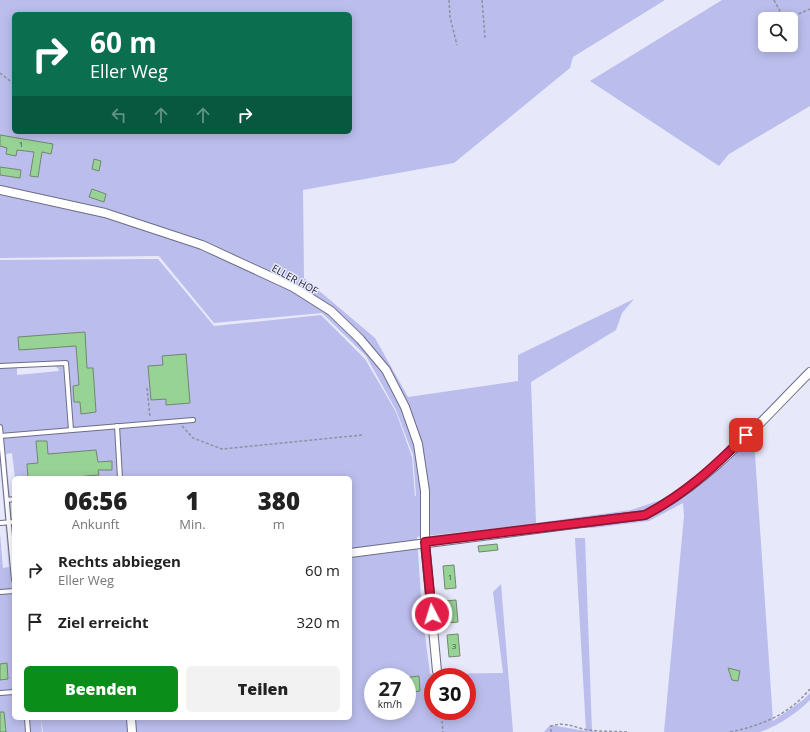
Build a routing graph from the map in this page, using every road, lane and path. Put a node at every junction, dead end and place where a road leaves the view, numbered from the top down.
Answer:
1 (449, 0) edge
2 (482, 0) edge
3 (774, 0) edge
4 (810, 9) edge
5 (485, 38) dead end
6 (457, 45) dead end
7 (0, 74) edge
8 (12, 83) edge
9 (0, 190) edge
10 (0, 366) edge
11 (810, 372) edge
12 (147, 388) dead end
13 (193, 420) dead end
14 (178, 421) junction
15 (150, 423) junction
16 (117, 426) junction
17 (0, 427) edge
18 (72, 430) junction
19 (363, 435) dead end
20 (0, 436) edge
21 (120, 476) edge
22 (12, 499) edge
23 (7, 500) junction
24 (12, 522) edge
25 (9, 523) junction
26 (0, 524) edge
27 (425, 542) junction
28 (352, 553) edge
29 (12, 557) edge
30 (12, 591) edge
31 (0, 592) edge
32 (437, 668) edge
33 (810, 689) edge
34 (12, 692) edge
35 (0, 693) edge
36 (27, 720) edge
37 (131, 720) edge
38 (442, 720) edge
39 (28, 732) edge
40 (132, 732) edge
41 (443, 732) edge
42 (551, 732) edge
43 (628, 732) edge
44 (730, 732) edge

1 - 6 path
2 - 5 path
3 - 4 path
7 - 8 path
9 - 27 street, ELLER HOF
10 - 18 lane
11 - 27 street
12 - 15 path
13 - 14 lane
14 - 15 lane
14 - 19 path
15 - 16 lane
16 - 18 lane
16 - 21 lane
17 - 20 lane
18 - 20 lane
20 - 23 lane
22 - 23 lane
23 - 25 lane
24 - 25 lane
25 - 26 lane
25 - 29 lane
27 - 28 street
27 - 32 street, ELLER HOF
30 - 31 lane
33 - 44 path
34 - 35 lane
36 - 39 lane
37 - 40 street
38 - 41 path
42 - 43 path

